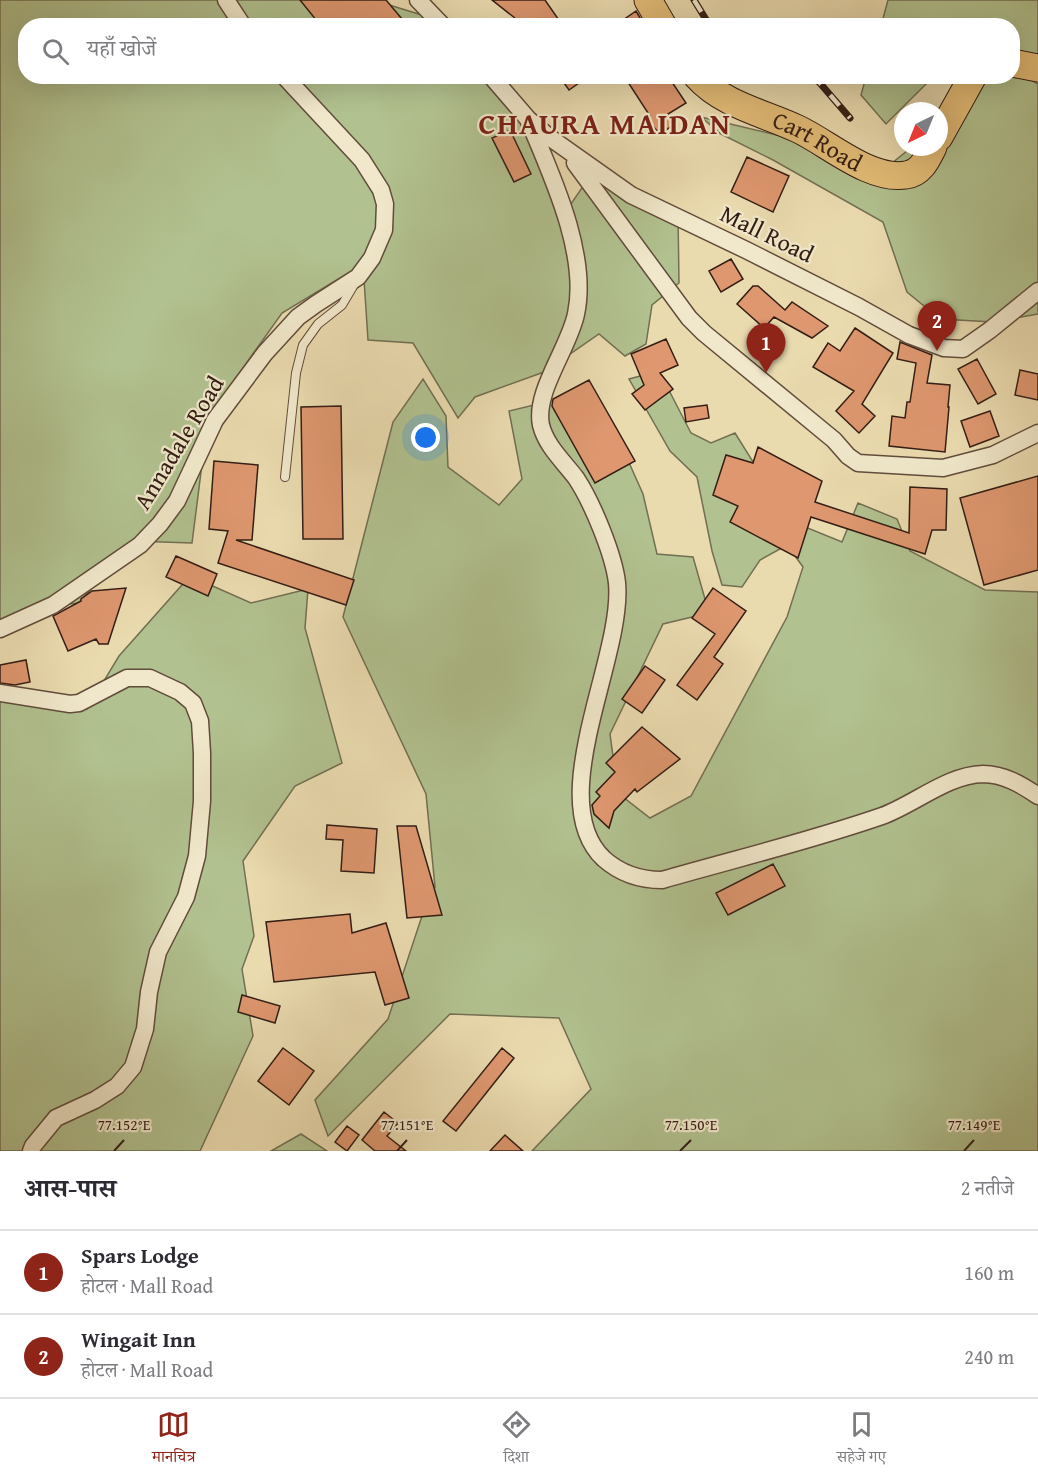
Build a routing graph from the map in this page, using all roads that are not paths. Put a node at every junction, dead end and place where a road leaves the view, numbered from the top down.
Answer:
1 (226, 0) edge
2 (418, 0) edge
3 (648, 0) edge
4 (238, 18) edge
5 (435, 18) edge
6 (658, 18) edge
7 (1020, 65) edge
8 (1038, 68) edge
9 (291, 84) edge
10 (498, 84) edge
11 (706, 84) edge
12 (969, 84) edge
13 (528, 119) junction
14 (948, 121) edge
15 (566, 151) junction
16 (927, 156) edge
17 (358, 278) junction
18 (1038, 291) edge
19 (1038, 433) edge
20 (285, 477) dead end
21 (0, 629) edge
22 (0, 693) edge
23 (1038, 796) edge
24 (31, 1151) edge

1 - 4 street
2 - 5 street
3 - 6 main road
7 - 8 main road
9 - 17 street, Annadale Road
10 - 13 street, Mall Road
11 - 16 main road, Cart Road
12 - 14 main road
13 - 15 street, Mall Road
13 - 23 street
15 - 18 street, Mall Road
15 - 19 street
17 - 20 lane
17 - 21 street, Annadale Road
22 - 24 street

